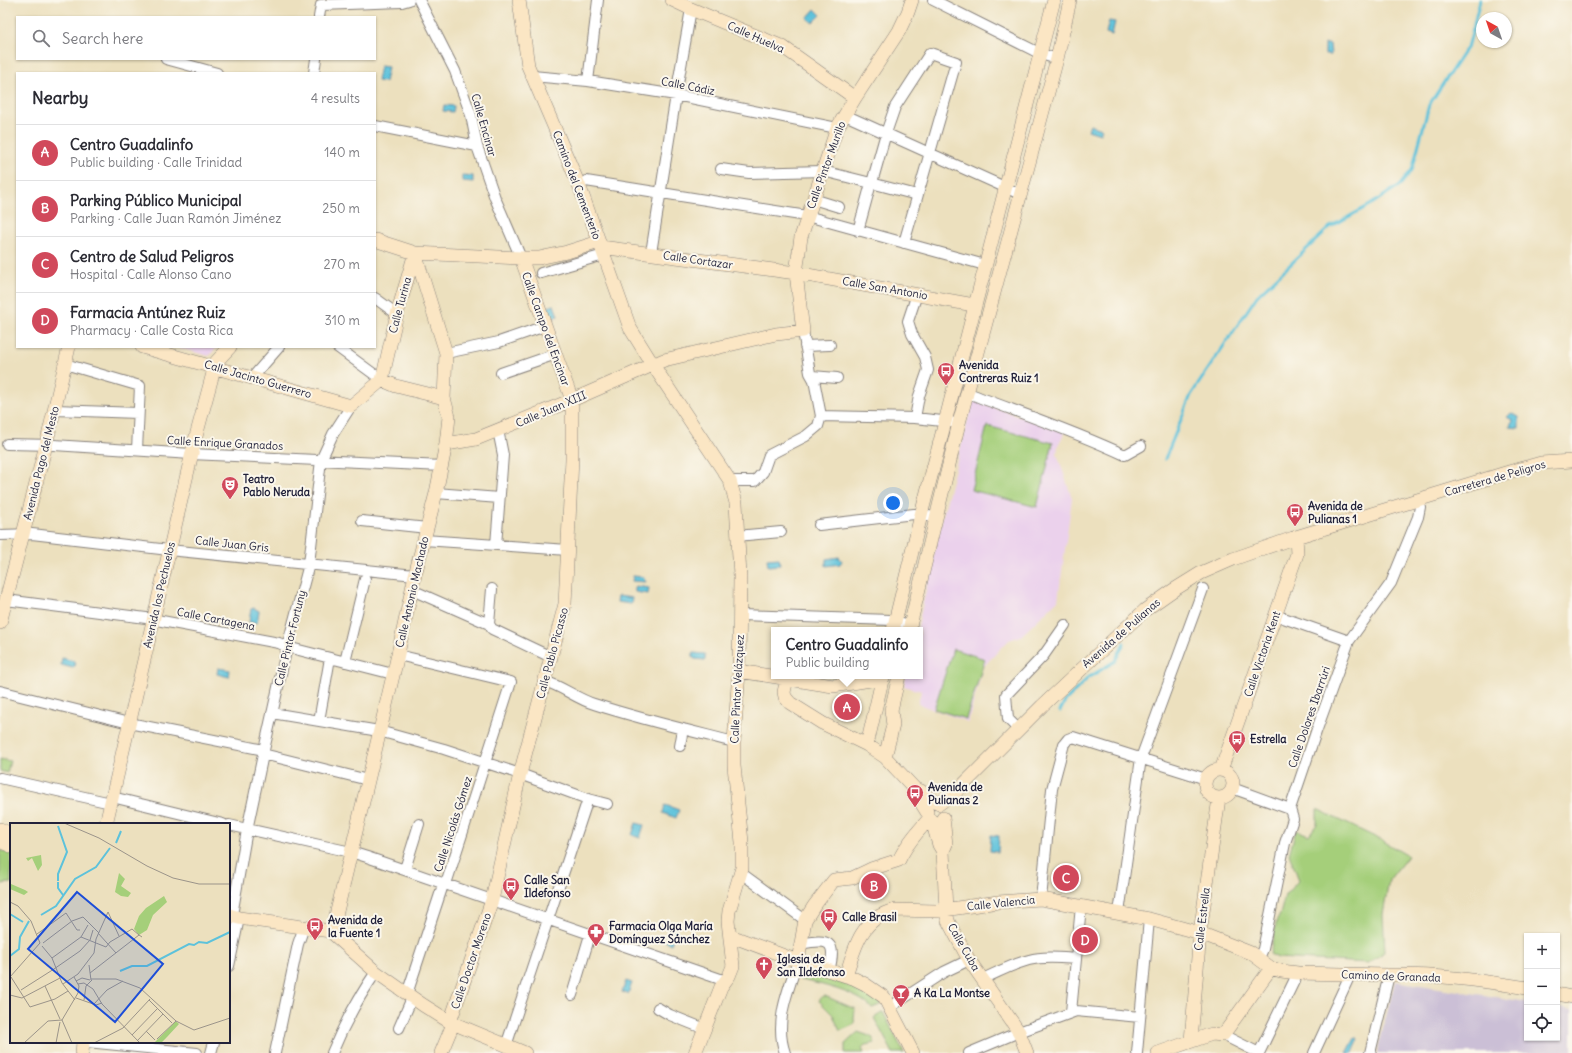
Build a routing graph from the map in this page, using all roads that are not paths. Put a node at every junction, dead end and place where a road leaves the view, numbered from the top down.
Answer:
1 (409, 0) edge
2 (419, 0) edge
3 (519, 0) edge
4 (598, 0) edge
5 (672, 0) edge
6 (912, 0) edge
7 (933, 0) edge
8 (1054, 0) edge
9 (1070, 0) edge
10 (691, 9) junction
11 (320, 16) edge
12 (1041, 54) junction
13 (1057, 59) junction
14 (170, 60) edge
15 (316, 60) edge
16 (212, 72) edge
17 (314, 72) edge
18 (532, 76) junction
19 (588, 82) junction
20 (676, 95) junction
21 (854, 98) junction
22 (845, 115) junction
23 (376, 126) edge
24 (837, 128) junction
25 (886, 133) junction
26 (477, 146) junction
27 (930, 154) junction
28 (721, 169) dead end
29 (823, 171) junction
30 (871, 183) junction
31 (579, 184) junction
32 (1006, 189) junction
33 (660, 193) junction
34 (1020, 194) junction
35 (917, 195) junction
36 (813, 199) junction
37 (839, 207) dead end
38 (807, 216) junction
39 (858, 231) junction
40 (376, 240) edge
41 (904, 243) junction
42 (601, 248) junction
43 (414, 253) junction
44 (651, 253) junction
45 (521, 258) junction
46 (985, 265) junction
47 (541, 273) dead end
48 (796, 273) junction
49 (917, 294) junction
50 (376, 299) edge
51 (974, 305) junction
52 (989, 309) junction
53 (398, 314) junction
54 (545, 326) junction
55 (803, 331) junction
56 (805, 346) junction
57 (830, 346) dead end
58 (69, 348) edge
59 (146, 348) edge
60 (229, 348) edge
61 (278, 348) edge
62 (338, 348) edge
63 (446, 353) junction
64 (556, 354) junction
65 (65, 364) junction
66 (653, 365) junction
67 (215, 367) junction
68 (501, 373) dead end
69 (812, 376) junction
70 (252, 378) junction
71 (838, 378) dead end
72 (382, 380) junction
73 (968, 393) junction
74 (444, 398) junction
75 (572, 400) junction
76 (351, 406) junction
77 (55, 410) junction
78 (138, 413) junction
79 (821, 416) junction
80 (915, 418) junction
81 (945, 421) junction
82 (959, 423) junction
83 (498, 430) junction
84 (7, 444) dead end
85 (446, 444) junction
86 (46, 445) junction
87 (1141, 446) dead end
88 (137, 450) junction
89 (191, 454) junction
90 (321, 460) junction
91 (1572, 461) edge
92 (442, 466) junction
93 (730, 481) junction
94 (436, 493) junction
95 (499, 498) junction
96 (1418, 500) junction
97 (921, 515) junction
98 (935, 517) junction
99 (362, 521) dead end
100 (818, 525) dead end
101 (781, 532) dead end
102 (23, 534) junction
103 (426, 534) junction
104 (0, 535) edge
105 (737, 536) junction
106 (1296, 537) junction
107 (496, 545) junction
108 (169, 550) junction
109 (568, 550) junction
110 (309, 564) junction
111 (415, 575) junction
112 (365, 579) dead end
113 (492, 589) dead end
114 (1203, 589) dead end
115 (412, 590) junction
116 (6, 600) junction
117 (741, 615) junction
118 (1275, 615) junction
119 (153, 620) junction
120 (0, 623) edge
121 (489, 624) junction
122 (1065, 625) dead end
123 (894, 626) edge
124 (909, 627) edge
125 (1348, 641) junction
126 (287, 647) junction
127 (398, 655) junction
128 (551, 657) junction
129 (330, 658) junction
130 (345, 662) junction
131 (739, 671) junction
132 (393, 674) junction
133 (771, 676) edge
134 (787, 679) joint
135 (872, 679) edge
136 (883, 679) edge
137 (898, 679) edge
138 (544, 681) junction
139 (0, 691) edge
140 (272, 713) junction
141 (319, 721) junction
142 (129, 723) junction
143 (683, 729) junction
144 (1018, 729) junction
145 (379, 731) junction
146 (734, 742) junction
147 (867, 745) junction
148 (680, 746) dead end
149 (263, 752) junction
150 (885, 758) junction
151 (1141, 758) junction
152 (485, 763) junction
153 (1221, 770) junction
154 (520, 774) junction
155 (0, 778) edge
156 (1206, 779) junction
157 (368, 780) junction
158 (1232, 788) junction
159 (1219, 798) junction
160 (588, 799) junction
161 (112, 800) junction
162 (607, 804) dead end
163 (1290, 809) junction
164 (936, 813) junction
165 (106, 823) edge
166 (218, 823) edge
167 (419, 824) dead end
168 (230, 826) edge
169 (0, 829) edge
170 (247, 830) junction
171 (10, 834) edge
172 (0, 841) edge
173 (10, 846) edge
174 (351, 852) junction
175 (405, 869) junction
176 (741, 874) junction
177 (445, 884) junction
178 (1041, 899) junction
179 (492, 900) junction
180 (1081, 906) junction
181 (946, 910) junction
182 (1119, 913) junction
183 (233, 916) edge
184 (1149, 919) junction
185 (549, 920) junction
186 (805, 920) junction
187 (304, 927) junction
188 (330, 931) junction
189 (1200, 933) junction
190 (590, 935) junction
191 (731, 936) junction
192 (801, 944) junction
193 (230, 954) edge
194 (1259, 958) junction
195 (1076, 959) junction
196 (969, 960) junction
197 (798, 961) junction
198 (1271, 968) junction
199 (829, 971) junction
200 (376, 972) junction
201 (1298, 973) junction
202 (1350, 975) junction
203 (1389, 975) junction
204 (846, 976) junction
205 (984, 979) junction
206 (726, 981) junction
207 (1524, 988) edge
208 (1560, 995) edge
209 (410, 996) junction
210 (572, 996) dead end
211 (1572, 997) edge
212 (890, 1007) junction
213 (658, 1008) dead end
214 (1071, 1012) junction
215 (1140, 1017) junction
216 (451, 1023) junction
217 (399, 1028) dead end
218 (705, 1029) junction
219 (1019, 1032) junction
220 (1223, 1035) junction
221 (1192, 1041) junction
222 (83, 1043) edge
223 (98, 1043) edge
224 (214, 1043) edge
225 (151, 1048) edge
226 (508, 1049) edge
227 (82, 1053) edge
228 (197, 1053) edge
229 (211, 1053) edge
230 (275, 1053) edge
231 (332, 1053) edge
232 (441, 1053) edge
233 (525, 1053) edge
234 (695, 1053) edge
235 (785, 1053) edge
236 (913, 1053) edge
237 (969, 1053) edge
238 (1027, 1053) edge
239 (1137, 1053) edge
240 (1158, 1053) edge
241 (1259, 1053) edge
242 (1314, 1053) edge
243 (1370, 1053) edge

1 - 11 street
2 - 26 street, Calle Encinar
3 - 18 street, Camino del Cementerio
4 - 19 street
5 - 10 street, Calle Huelva
6 - 21 street, Calle Pintor Murillo
7 - 12 street
8 - 12 street
9 - 13 street
10 - 20 street
10 - 21 street, Calle Huelva
12 - 13 street
12 - 32 street
13 - 34 street
14 - 16 street
15 - 17 street
18 - 19 street, Calle Cádiz
18 - 31 street, Camino del Cementerio
19 - 20 street, Calle Cádiz
20 - 24 street, Calle Cádiz
20 - 33 street
21 - 22 street, Calle Pintor Murillo
22 - 24 street, Calle Pintor Murillo
22 - 25 street
23 - 26 street
24 - 29 street, Calle Pintor Murillo
25 - 27 street
25 - 27 street
25 - 30 street
26 - 45 street, Calle Encinar
27 - 32 street
27 - 35 street
28 - 29 street
29 - 30 street
29 - 36 street, Calle Pintor Murillo
30 - 35 street
30 - 39 street
31 - 33 street
31 - 42 street, Camino del Cementerio
32 - 34 street
32 - 46 street
33 - 38 street
33 - 44 street
34 - 52 street
35 - 41 street
36 - 37 street
36 - 38 street, Calle Pintor Murillo
38 - 39 street
38 - 48 street, Calle Pintor Murillo
39 - 41 street
40 - 43 street
41 - 46 street
42 - 44 street, Calle Cortazar
42 - 45 street
42 - 47 street
42 - 66 street, Camino del Cementerio
43 - 45 street
43 - 53 street, Calle Turina
43 - 63 street, Calle Antonio Machado
44 - 48 street, Calle Cortazar
45 - 54 street, Calle Campo del Encinar
46 - 51 street
48 - 49 street, Calle San Antonio
48 - 55 street, Calle Pintor Murillo
49 - 51 street, Calle San Antonio
49 - 80 street
50 - 53 street
51 - 52 street
51 - 81 street
52 - 73 street
53 - 72 street, Calle Turina
54 - 63 street
54 - 64 street, Calle Campo del Encinar
55 - 56 street, Calle Pintor Murillo
55 - 66 street, Calle Juan XIII
56 - 57 street
56 - 69 street, Calle Pintor Murillo
58 - 65 street, Avenida Pago del Mesto
59 - 67 street, Calle Jacinto Guerrero
60 - 67 street, Avenida los Pechuelos
61 - 70 street
62 - 72 street
63 - 74 street, Calle Antonio Machado
64 - 68 street
64 - 75 street, Calle Campo del Encinar
65 - 77 street, Avenida Pago del Mesto
65 - 78 street
66 - 75 street, Calle Juan XIII
66 - 93 street, Calle Pintor Velázquez
67 - 70 street, Calle Jacinto Guerrero
67 - 89 street, Avenida los Pechuelos
69 - 71 street
69 - 79 street, Calle Pintor Murillo
70 - 76 street, Calle Jacinto Guerrero
72 - 74 street
72 - 76 street, Calle Pintor Fortuny
73 - 82 street
73 - 87 street
74 - 85 street, Calle Antonio Machado
75 - 83 street, Calle Juan XIII
75 - 109 street, Calle Pablo Picasso
76 - 90 street, Calle Pintor Fortuny
77 - 78 street
77 - 86 street, Avenida Pago del Mesto
78 - 88 street
79 - 80 street
79 - 93 street
80 - 81 street
81 - 82 street
81 - 97 street
82 - 98 street
83 - 85 street, Calle Juan XIII
83 - 95 street
84 - 86 street, Calle Enrique Granados
85 - 92 street, Calle Antonio Machado
86 - 88 street, Calle Enrique Granados
86 - 102 street, Avenida Pago del Mesto
88 - 89 street, Calle Enrique Granados
89 - 90 street, Calle Enrique Granados
89 - 108 street, Avenida los Pechuelos
90 - 92 street, Calle Enrique Granados
90 - 110 street, Calle Pintor Fortuny
91 - 96 street, Carretera de Peligros
92 - 94 street, Calle Antonio Machado
93 - 105 street, Calle Pintor Velázquez
94 - 95 street
94 - 103 street, Calle Antonio Machado
95 - 107 street
96 - 106 street, Avenida de Pulianas
96 - 125 street, Calle Dolores Ibarrúri
97 - 98 street
97 - 100 street
97 - 123 street
98 - 124 street
99 - 103 street
101 - 105 street
102 - 104 street, Calle Juan Gris
102 - 108 street, Calle Juan Gris
102 - 116 street, Avenida Pago del Mesto
103 - 107 street
103 - 111 street, Calle Antonio Machado
105 - 117 street, Calle Pintor Velázquez
106 - 118 street, Calle Victoria Kent
106 - 144 street, Avenida de Pulianas
107 - 109 street
108 - 110 street, Calle Juan Gris
108 - 119 street, Avenida los Pechuelos
109 - 128 street, Calle Pablo Picasso
110 - 111 street, Calle Juan Gris
110 - 126 street, Calle Pintor Fortuny
111 - 115 street, Calle Antonio Machado
112 - 130 street
113 - 121 street
114 - 151 street
115 - 121 street
115 - 127 street, Calle Antonio Machado
116 - 119 street, Calle Cartagena
116 - 120 street, Avenida Pago del Mesto
117 - 123 street
117 - 131 street, Calle Pintor Velázquez
118 - 125 street
118 - 153 street, Calle Victoria Kent
119 - 126 street, Calle Cartagena
119 - 142 street, Avenida los Pechuelos
121 - 128 street
122 - 144 street
123 - 124 street
125 - 163 street, Calle Dolores Ibarrúri
126 - 129 street, Calle Cartagena
126 - 140 street, Calle Pintor Fortuny
127 - 132 street, Calle Antonio Machado
127 - 152 street, Calle Nicolás Gómez
128 - 138 street, Calle Pablo Picasso
129 - 130 street, Calle Cartagena
129 - 141 street
130 - 132 street, Calle Cartagena
131 - 133 street
131 - 146 street, Calle Pintor Velázquez
132 - 145 street, Calle Antonio Machado
134 - 135 street
134 - 147 street, Calle Cuba
136 - 147 street
137 - 150 street
138 - 143 street
138 - 154 street, Calle Pablo Picasso
139 - 142 street
140 - 141 street
140 - 149 street, Calle Pintor Fortuny
141 - 145 street
142 - 149 street
142 - 161 street, Avenida los Pechuelos
143 - 146 street
143 - 148 street
144 - 164 street, Avenida de Pulianas
145 - 152 street
145 - 157 street, Calle Antonio Machado
146 - 176 street, Calle Pintor Velázquez
147 - 150 street, Calle Cuba
149 - 157 street
149 - 170 street, Calle Pintor Fortuny
150 - 164 street, Calle Cuba
151 - 156 street
151 - 178 street
151 - 182 street
152 - 154 street
152 - 177 street, Calle Nicolás Gómez
153 - 156 street
153 - 158 street
154 - 160 street
154 - 179 street, Calle Pablo Picasso
155 - 161 street
156 - 159 street
157 - 174 street, Calle Antonio Machado
158 - 159 street
158 - 163 street
159 - 189 street, Calle Estrella
160 - 162 street
160 - 185 street
161 - 165 street, Avenida los Pechuelos
161 - 166 street
163 - 194 street, Calle Dolores Ibarrúri
164 - 181 street, Calle Cuba
164 - 186 street, Avenida de Pulianas
167 - 175 street
168 - 170 street
169 - 171 street
170 - 174 street
170 - 183 street, Calle Pintor Fortuny
172 - 173 street
174 - 175 street
174 - 188 street, Calle Antonio Machado
175 - 177 street
176 - 186 street
176 - 191 street, Calle Pintor Velázquez
177 - 179 street
177 - 209 street, Calle Nicolás Gómez
178 - 180 street, Calle Valencia
178 - 181 street, Calle Valencia
179 - 185 street
179 - 216 street, Calle Doctor Moreno
180 - 182 street, Calle Valencia
180 - 195 street
181 - 196 street, Calle Cuba
181 - 204 street, Calle Valencia
182 - 184 street, Calle Valencia
183 - 187 street
183 - 193 street, Calle Pintor Fortuny
184 - 189 street, Calle Valencia
184 - 215 street
185 - 190 street
185 - 226 street
186 - 192 street
187 - 188 street
187 - 230 street
188 - 200 street
189 - 194 street, Calle Valencia
189 - 221 street, Calle Estrella
190 - 206 street
190 - 210 street
191 - 197 street
191 - 206 street, Calle Pintor Velázquez
192 - 197 street
192 - 199 street
194 - 198 street, Camino de Granada
195 - 205 street
195 - 214 street
196 - 205 street, Calle Cuba
196 - 212 street
197 - 199 street
197 - 235 street
198 - 201 street, Camino de Granada
198 - 220 street
199 - 204 street
200 - 209 street
200 - 231 street
201 - 202 street, Camino de Granada
201 - 241 street
202 - 203 street, Camino de Granada
202 - 242 street
203 - 207 street, Camino de Granada
203 - 243 street
204 - 212 street
205 - 219 street, Calle Cuba
206 - 218 street, Calle Pintor Velázquez
208 - 211 street
209 - 216 street
209 - 217 street, Calle Nicolás Gómez
212 - 236 street
213 - 218 street
214 - 215 street
214 - 219 street
215 - 239 street
216 - 226 street
216 - 232 street, Calle Doctor Moreno
218 - 234 street, Calle Pintor Velázquez
219 - 237 street
219 - 238 street, Calle Cuba
220 - 221 street
220 - 241 street
221 - 240 street
222 - 227 street
223 - 225 street
224 - 229 street
225 - 228 street
226 - 233 street

